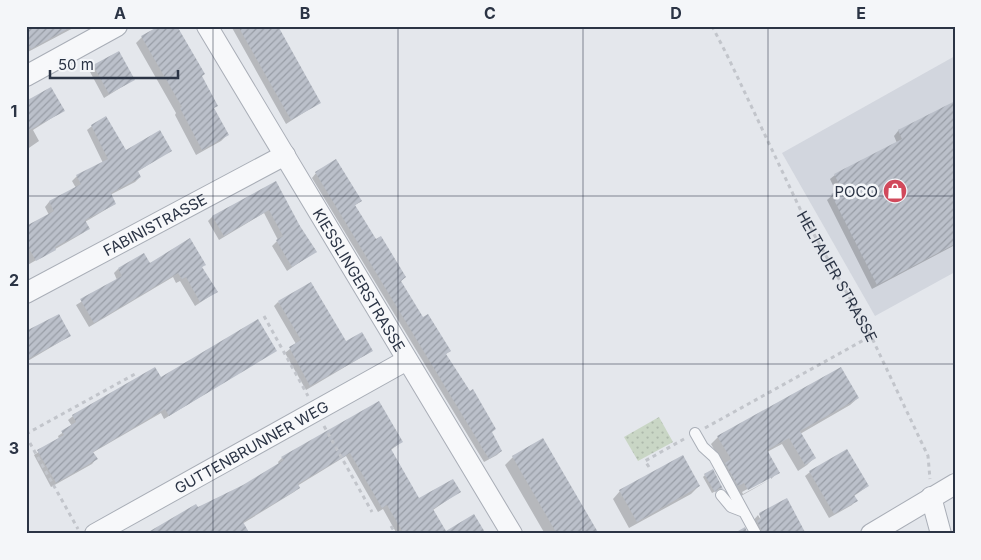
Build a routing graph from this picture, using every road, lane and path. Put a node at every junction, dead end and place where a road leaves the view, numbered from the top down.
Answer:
1 (117, 26) edge
2 (207, 26) edge
3 (712, 26) edge
4 (26, 76) edge
5 (284, 155) junction
6 (26, 293) edge
7 (264, 316) dead end
8 (871, 336) junction
9 (407, 360) junction
10 (135, 374) dead end
11 (316, 410) junction
12 (695, 433) junction
13 (26, 435) edge
14 (649, 467) dead end
15 (955, 484) edge
16 (721, 495) dead end
17 (931, 497) junction
18 (372, 512) dead end
19 (744, 512) junction
20 (391, 526) dead end
21 (87, 533) edge
22 (396, 534) edge
23 (512, 534) edge
24 (756, 534) edge
25 (871, 534) edge
26 (941, 534) edge

1 - 4 street
2 - 5 street, KIESSLINGERSTRASSE
3 - 8 path, HELTAUER STRASSE
5 - 6 street, FABINISTRASSE
5 - 9 street, KIESSLINGERSTRASSE
7 - 11 path
8 - 12 path
8 - 17 path, HELTAUER STRASSE
9 - 11 street, GUTTENBRUNNER WEG
9 - 23 street, KIESSLINGERSTRASSE
10 - 13 path
11 - 18 path
11 - 21 street, GUTTENBRUNNER WEG
12 - 14 path
12 - 19 lane
13 - 21 path
15 - 17 street
16 - 19 lane
17 - 25 street
17 - 26 street
19 - 24 lane
20 - 22 path

